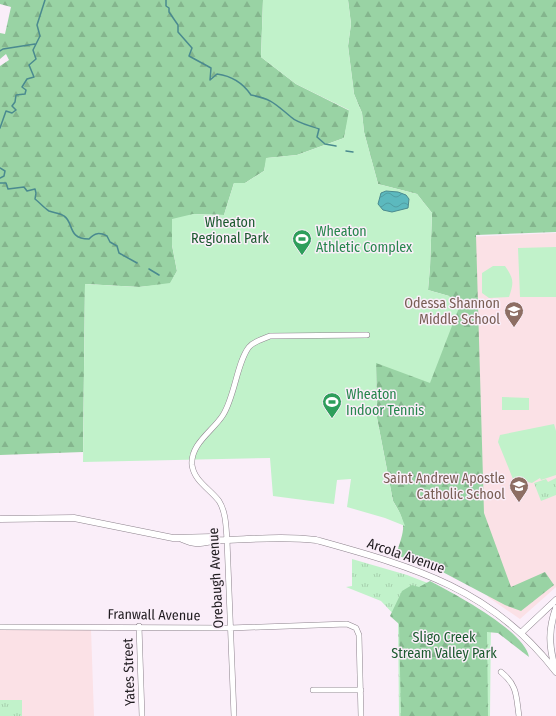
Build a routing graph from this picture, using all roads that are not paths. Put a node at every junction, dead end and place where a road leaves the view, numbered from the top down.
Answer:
1 (367, 335) dead end
2 (0, 519) edge
3 (227, 540) junction
4 (556, 600) edge
5 (556, 608) edge
6 (139, 626) junction
7 (0, 627) edge
8 (230, 628) junction
9 (522, 632) junction
10 (501, 672) dead end
11 (556, 672) edge
12 (313, 690) dead end
13 (361, 690) junction
14 (142, 716) edge
15 (234, 716) edge
16 (362, 716) edge
17 (519, 716) edge

1 - 3 street, Orebaugh Avenue
2 - 3 street, Arcola Avenue
3 - 8 street, Orebaugh Avenue
3 - 9 street, Arcola Avenue
4 - 9 street
5 - 11 street
6 - 7 street, Franwall Avenue
6 - 8 street, Franwall Avenue
6 - 14 street, Yates Street
8 - 13 street, Franwall Avenue
8 - 15 street, Orebaugh Avenue
9 - 11 street, Arcola Avenue
10 - 17 street
12 - 13 street
13 - 16 street

